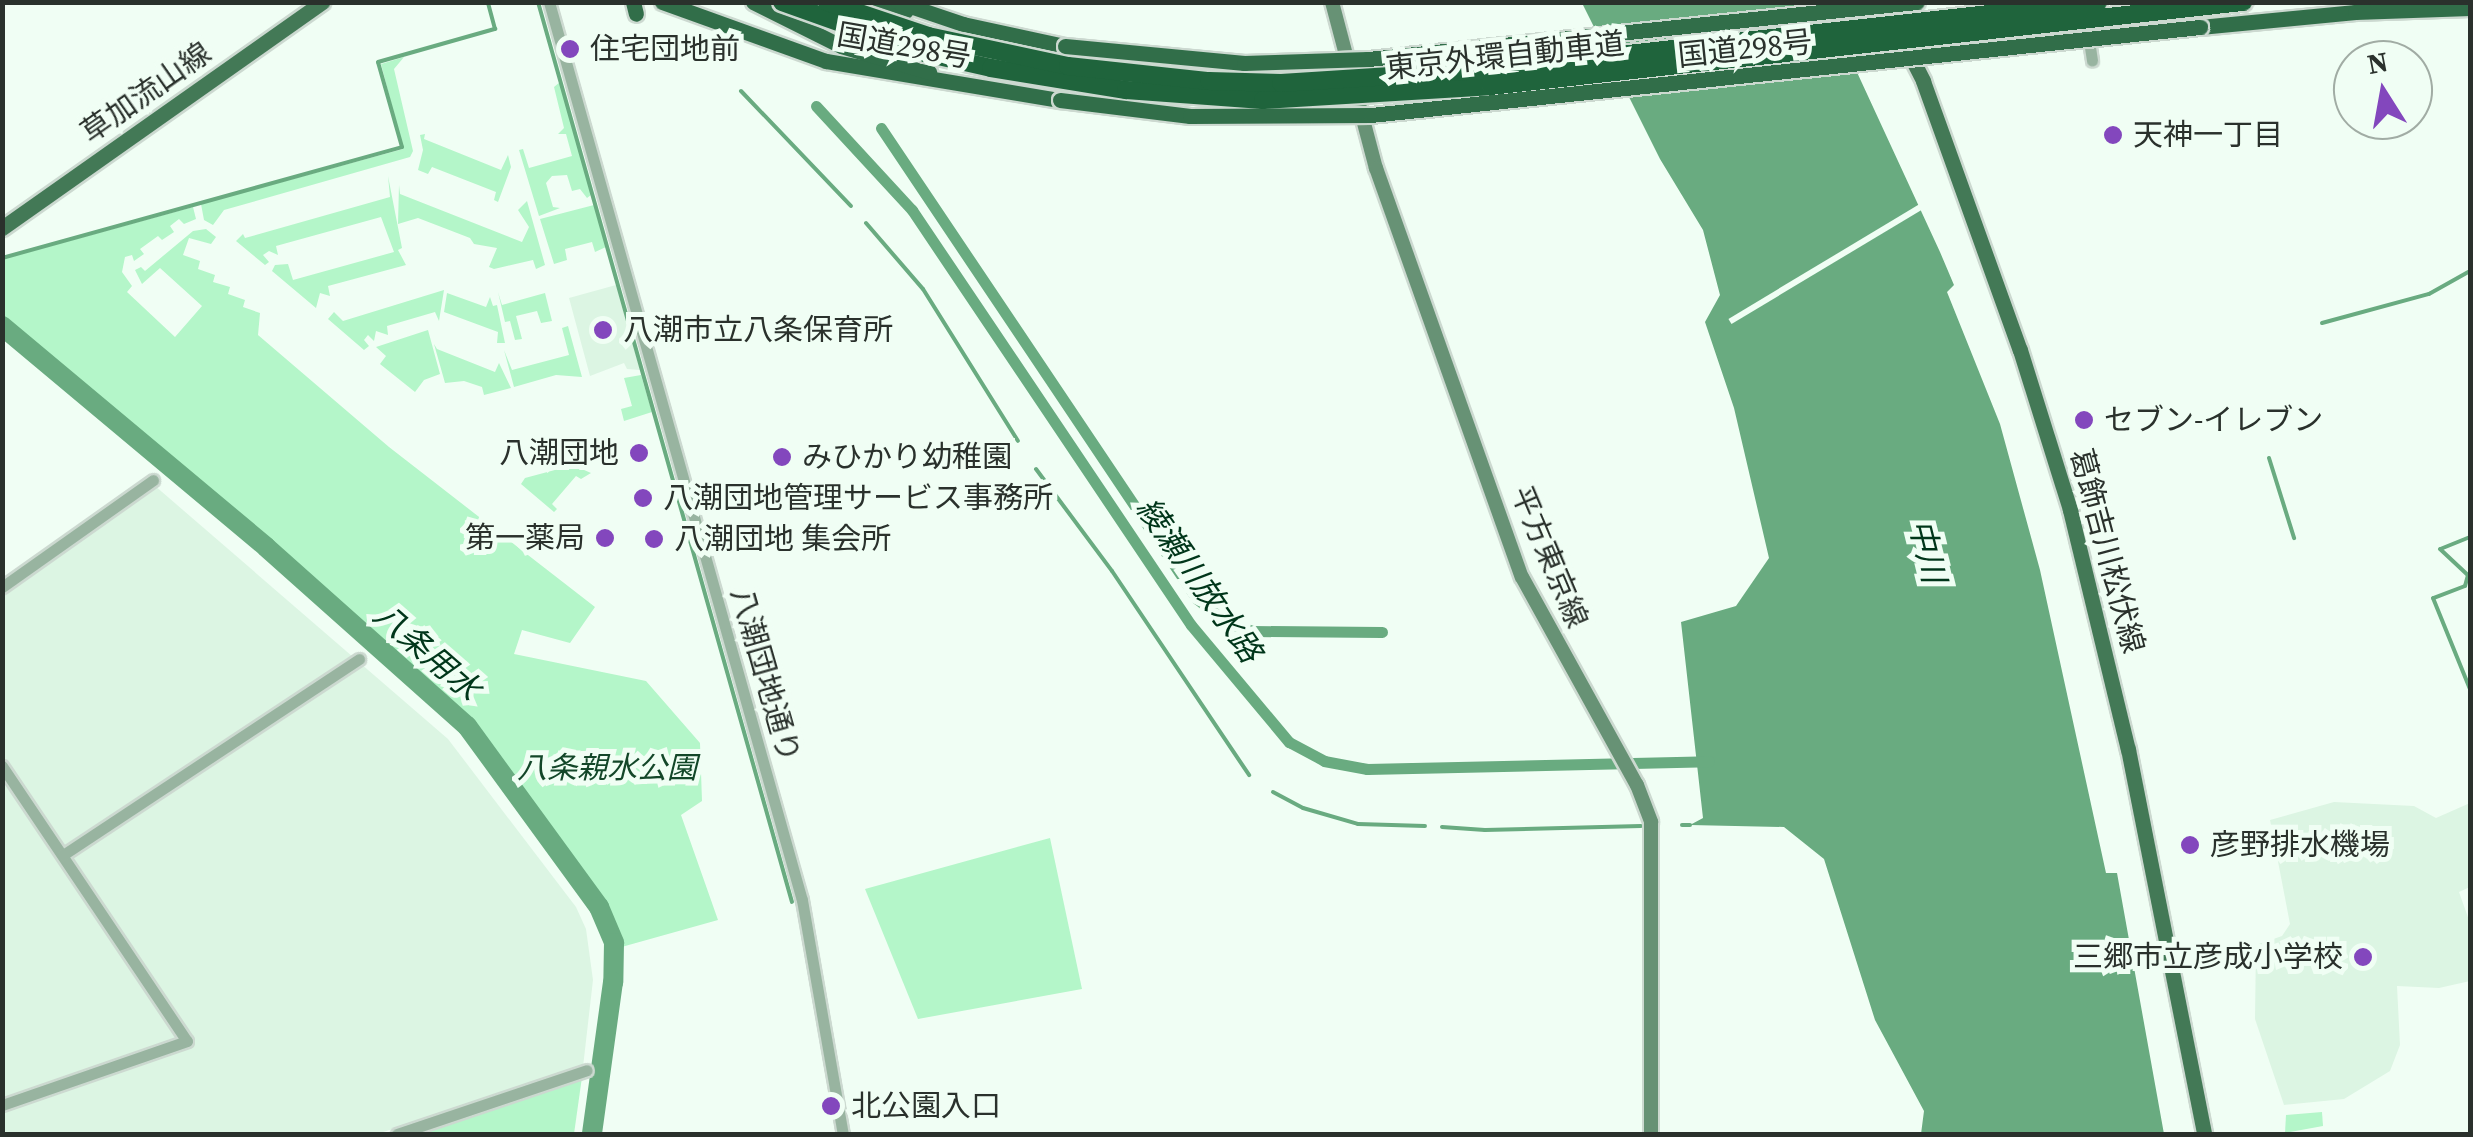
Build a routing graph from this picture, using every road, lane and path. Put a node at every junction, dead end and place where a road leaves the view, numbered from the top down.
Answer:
1 (322, 2) edge
2 (549, 2) edge
3 (662, 2) edge
4 (753, 2) edge
5 (782, 2) edge
6 (828, 2) edge
7 (876, 2) edge
8 (898, 2) edge
9 (1332, 2) edge
10 (1885, 2) edge
11 (1917, 2) edge
12 (2083, 2) edge
13 (2098, 2) edge
14 (2244, 2) edge
15 (2062, 7) junction
16 (2470, 8) edge
17 (963, 24) junction
18 (2092, 60) dead end
19 (1025, 95) junction
20 (2, 228) edge
21 (153, 480) dead end
22 (2, 587) edge
23 (358, 659) dead end
24 (2, 766) edge
25 (63, 856) junction
26 (587, 1070) dead end
27 (2, 1105) edge
28 (396, 1134) edge
29 (843, 1134) edge
30 (1652, 1134) edge
31 (2204, 1134) edge

1 - 20 main road, 草加流山線
2 - 29 street, 八潮団地通り
3 - 19 highway, 国道298号
4 - 19 highway, 国道298号
5 - 14 highway, 東京外環自動車道, bridge
6 - 15 highway, 東京外環自動車道, bridge
7 - 17 highway, 国道298号
8 - 17 highway, 国道298号
9 - 30 main road, 平方東京線
10 - 31 main road, 葛飾吉川松伏線
11 - 17 highway, 国道298号, bridge
12 - 15 highway, bridge
12 - 18 street
13 - 15 highway, 東京外環自動車道, bridge
16 - 19 highway, 国道298号, bridge
21 - 22 street
23 - 25 street
24 - 25 street
25 - 27 street
26 - 28 street

